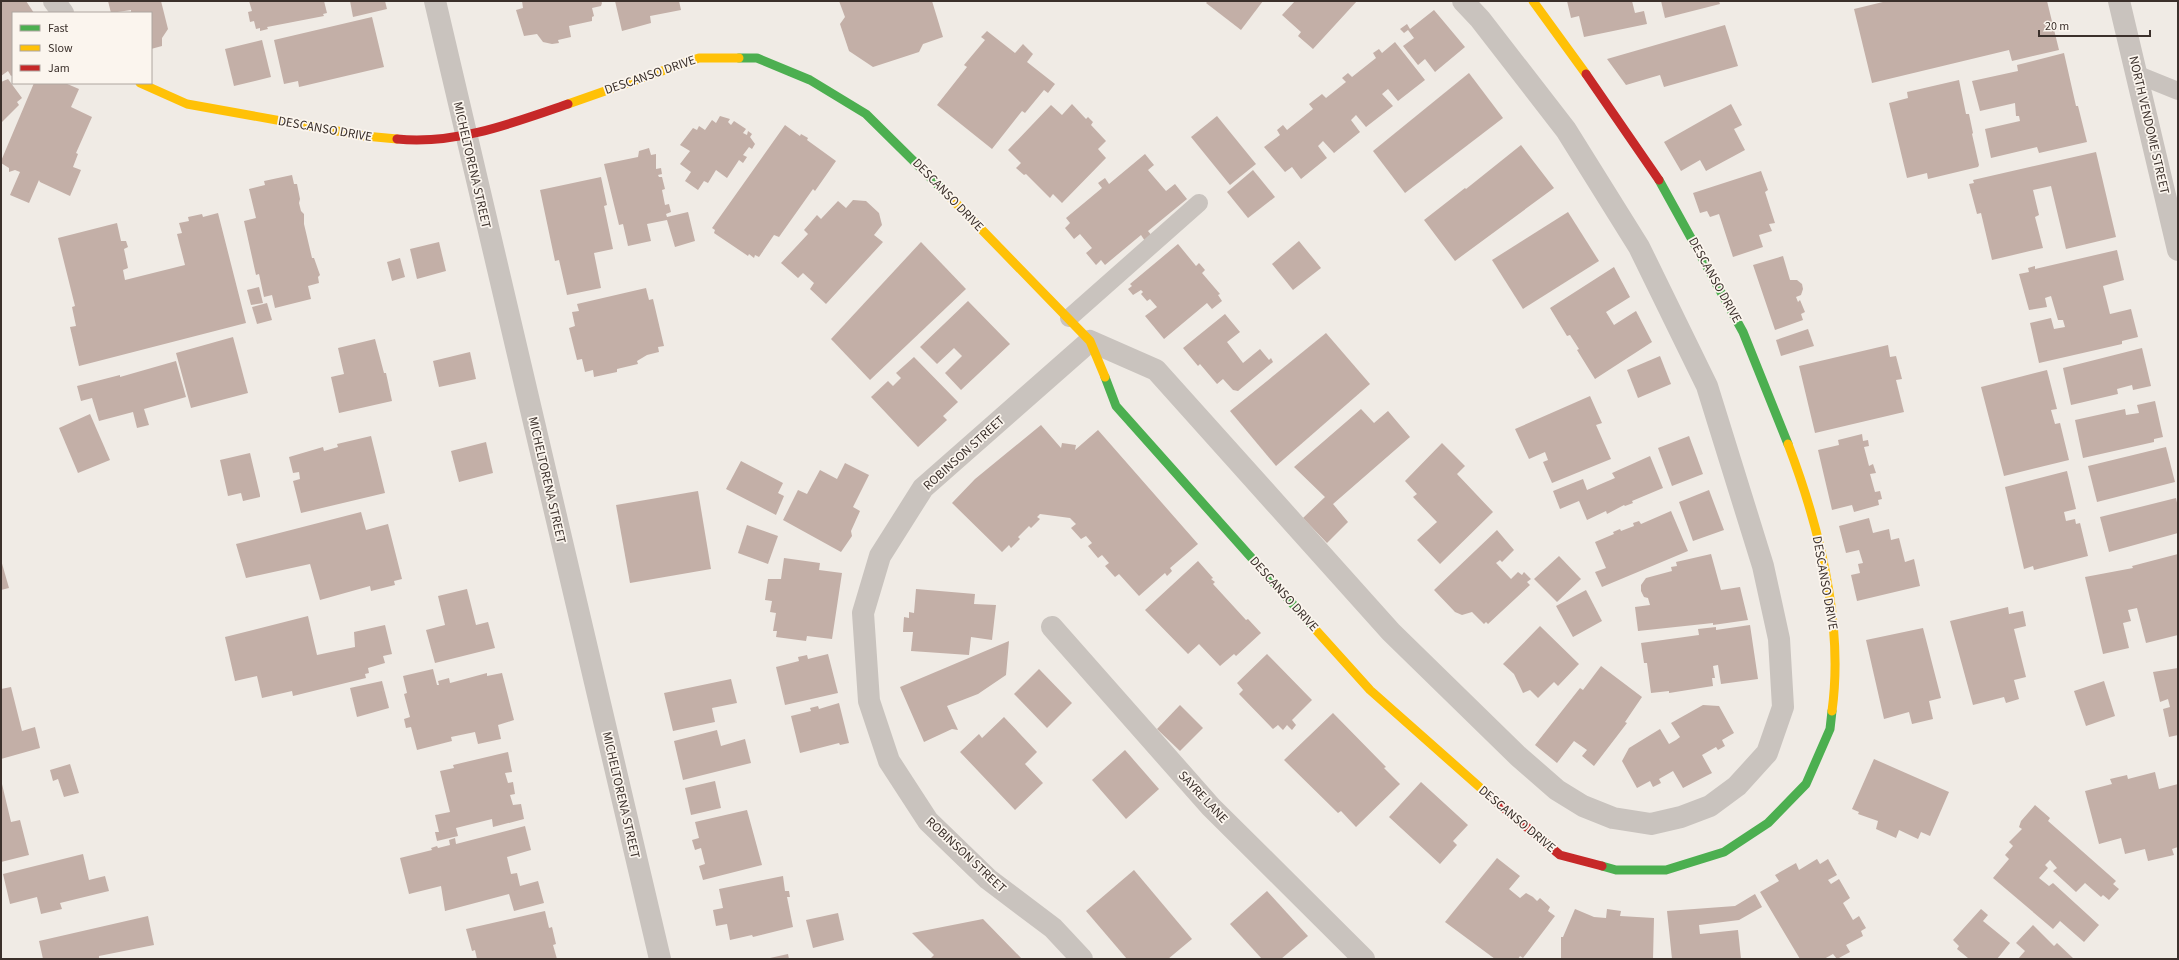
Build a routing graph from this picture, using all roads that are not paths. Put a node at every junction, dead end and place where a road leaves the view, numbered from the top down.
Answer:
1 (54, 1) edge
2 (435, 1) edge
3 (1463, 1) edge
4 (1533, 1) edge
5 (2119, 1) edge
6 (62, 12) edge
7 (2136, 74) junction
8 (142, 84) edge
9 (2178, 91) edge
10 (465, 136) junction
11 (1199, 204) dead end
12 (2178, 250) edge
13 (1069, 318) junction
14 (1090, 341) junction
15 (1052, 627) dead end
16 (660, 959) edge
17 (1082, 959) edge
18 (1364, 959) edge

1 - 6 street
2 - 10 street, MICHELTORENA STREET
3 - 14 street, DESCANSO DRIVE
4 - 14 street, DESCANSO DRIVE
5 - 7 street, NORTH VENDOME STREET
7 - 9 lane
7 - 12 street, NORTH VENDOME STREET
8 - 10 street, DESCANSO DRIVE
10 - 13 street, DESCANSO DRIVE
10 - 16 street, MICHELTORENA STREET
11 - 13 lane
13 - 14 street, DESCANSO DRIVE
14 - 17 street, ROBINSON STREET
15 - 18 street, SAYRE LANE

